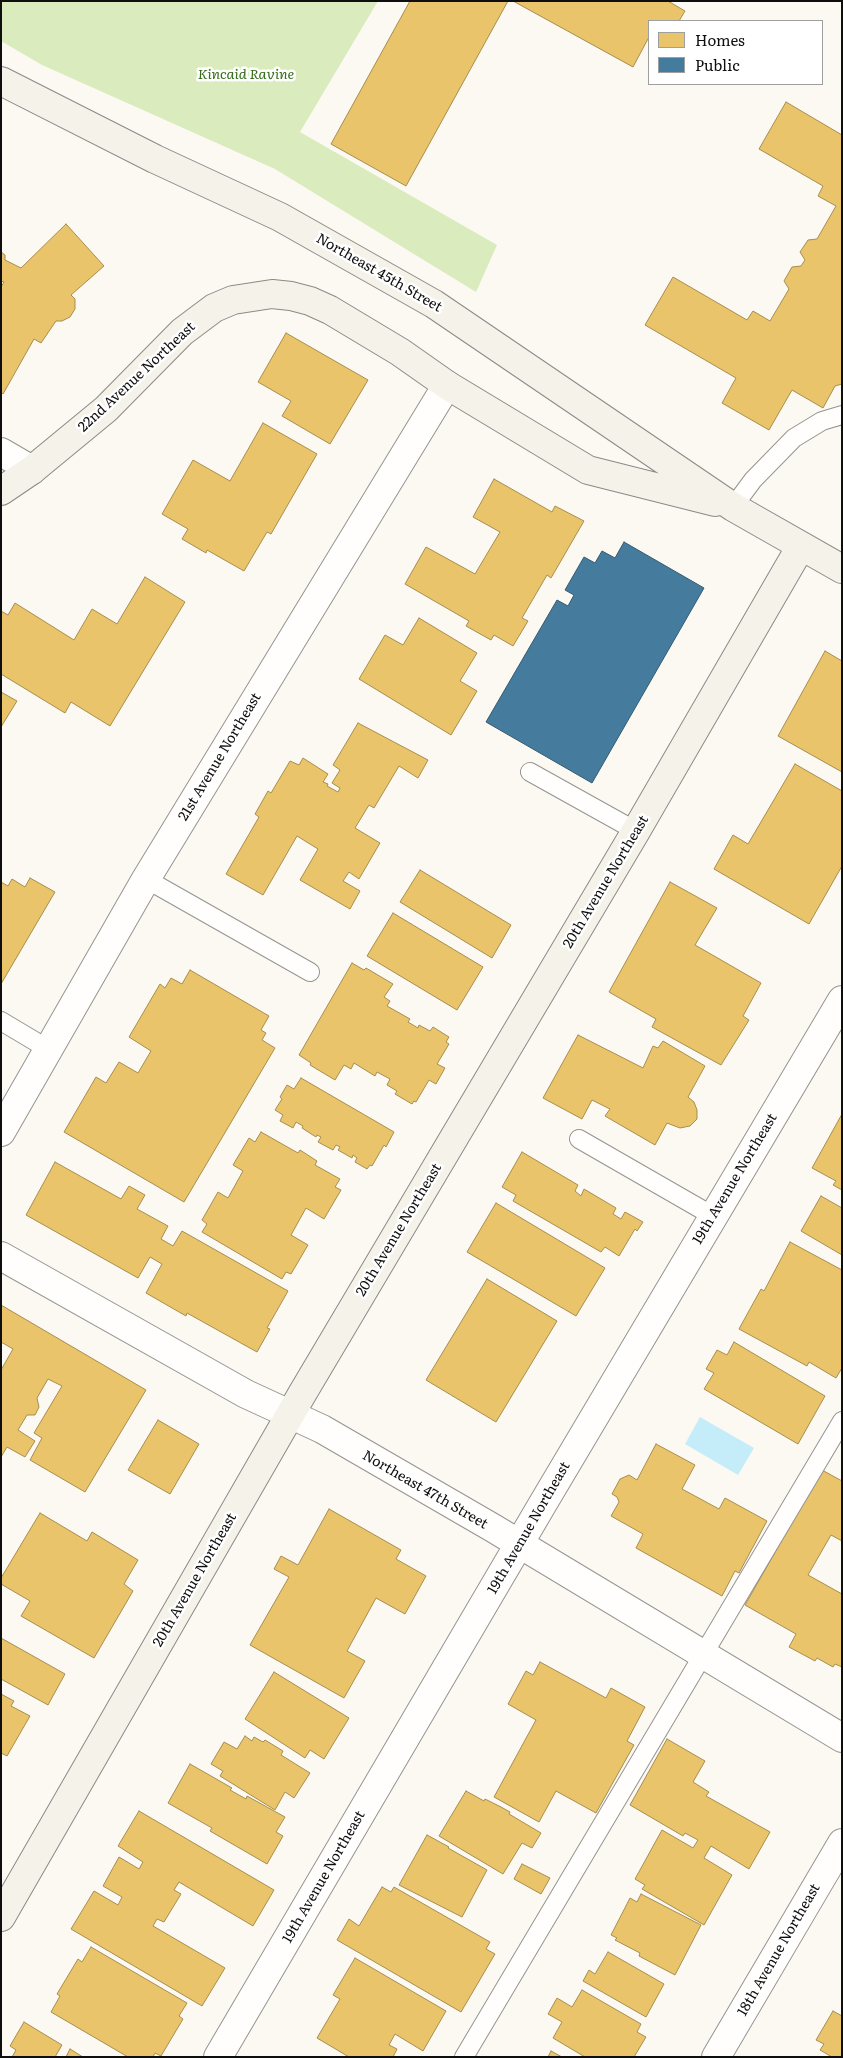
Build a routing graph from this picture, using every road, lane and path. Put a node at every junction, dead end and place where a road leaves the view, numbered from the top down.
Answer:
1 (1, 80) edge
2 (255, 296) joint
3 (446, 385) junction
4 (842, 415) edge
5 (1, 452) edge
6 (32, 470) junction
7 (1, 490) edge
8 (733, 507) junction
9 (801, 546) junction
10 (842, 569) edge
11 (530, 772) dead end
12 (636, 832) junction
13 (146, 879) junction
14 (310, 972) dead end
15 (842, 1000) edge
16 (1, 1021) edge
17 (48, 1048) junction
18 (1, 1132) edge
19 (579, 1139) dead end
20 (713, 1216) junction
21 (1, 1256) edge
22 (291, 1414) junction
23 (842, 1421) edge
24 (520, 1544) junction
25 (704, 1656) junction
26 (842, 1738) edge
27 (842, 1842) edge
28 (1, 1917) edge
29 (218, 2057) edge
30 (464, 2057) edge
31 (716, 2057) edge

1 - 8 street, Northeast 45th Street
2 - 3 street, Northeast 45th Street
2 - 6 street, 22nd Avenue Northeast
3 - 8 street, Northeast 45th Street
3 - 13 street, 21st Avenue Northeast
4 - 8 lane
5 - 6 street
6 - 7 street, 22nd Avenue Northeast
8 - 9 street, Northeast 45th Street
9 - 10 street, Northeast 45th Street
9 - 12 street, 20th Avenue Northeast
11 - 12 lane
12 - 22 street, 20th Avenue Northeast
13 - 14 lane
13 - 17 street, 21st Avenue Northeast
15 - 20 street, 19th Avenue Northeast
16 - 17 lane
17 - 18 street, 21st Avenue Northeast
19 - 20 lane
20 - 24 street, 19th Avenue Northeast
21 - 22 street, Northeast 47th Street
22 - 24 street, Northeast 47th Street
22 - 28 street, 20th Avenue Northeast
23 - 25 lane
24 - 25 street, Northeast 47th Street
24 - 29 street, 19th Avenue Northeast
25 - 26 street, Northeast 47th Street
25 - 30 lane
27 - 31 street, 18th Avenue Northeast

